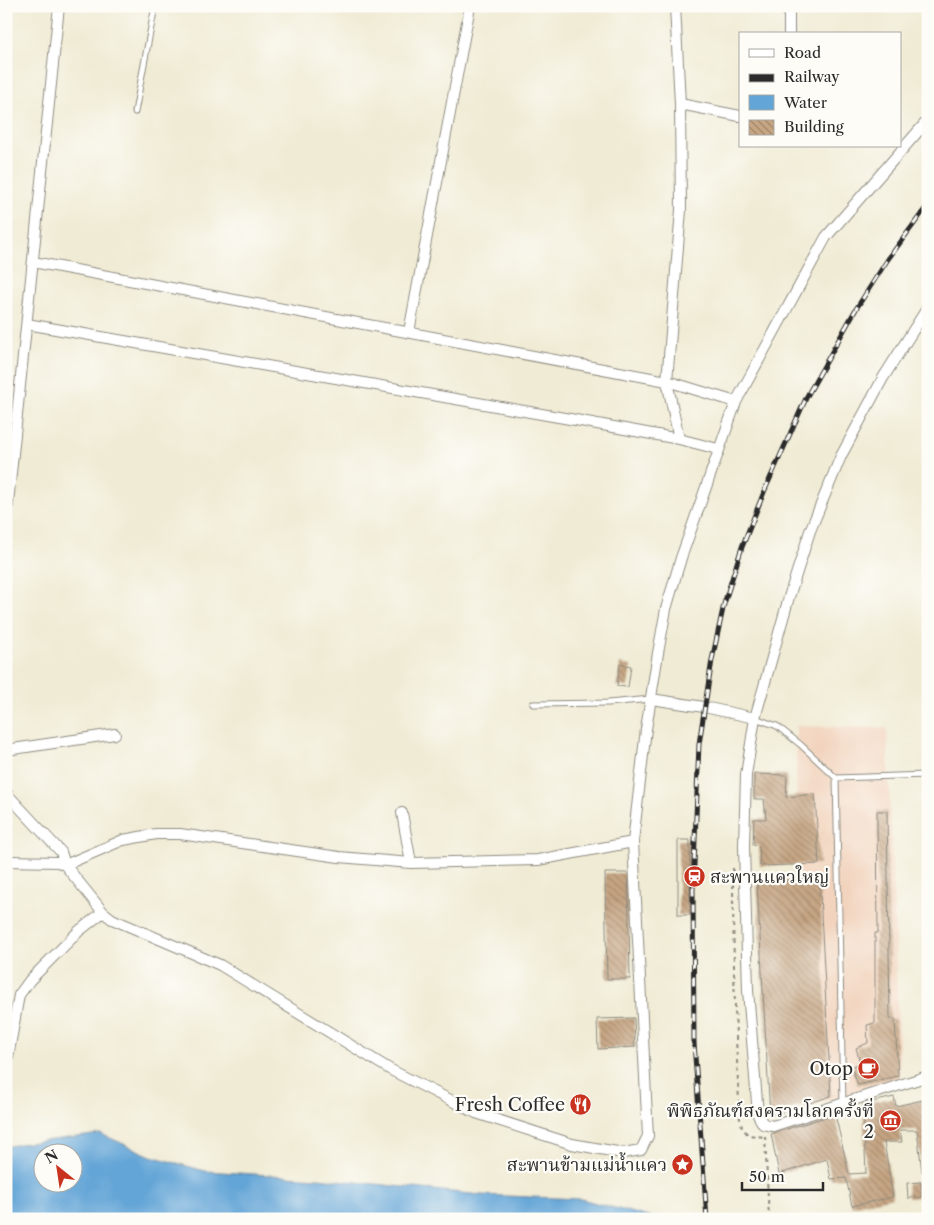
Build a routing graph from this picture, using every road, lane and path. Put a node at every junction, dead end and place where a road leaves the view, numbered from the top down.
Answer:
1 (59, 6) edge
2 (155, 6) edge
3 (470, 6) edge
4 (676, 6) edge
5 (789, 6) edge
6 (789, 32) edge
7 (680, 104) junction
8 (135, 112) dead end
9 (739, 116) edge
10 (928, 120) edge
11 (33, 262) junction
12 (928, 307) edge
13 (27, 324) junction
14 (409, 332) junction
15 (667, 381) junction
16 (736, 402) junction
17 (679, 439) junction
18 (718, 449) junction
19 (6, 522) edge
20 (651, 699) junction
21 (533, 704) dead end
22 (755, 718) junction
23 (116, 734) dead end
24 (6, 750) edge
25 (928, 775) edge
26 (836, 778) junction
27 (6, 793) edge
28 (402, 813) dead end
29 (634, 842) junction
30 (6, 861) edge
31 (411, 863) junction
32 (65, 865) junction
33 (103, 912) junction
34 (6, 1063) edge
35 (928, 1076) edge
36 (843, 1104) junction
37 (768, 1125) junction
38 (764, 1137) junction
39 (760, 1138) dead end
40 (769, 1219) edge

1 - 11 street
2 - 8 lane
3 - 14 street
4 - 7 street
5 - 6 street
7 - 9 street
7 - 15 street
10 - 16 street
11 - 13 street
11 - 14 street
12 - 22 street
13 - 17 street
13 - 19 street
14 - 15 street
15 - 16 street
15 - 17 street
16 - 18 street
17 - 18 street
18 - 20 street
20 - 21 lane
20 - 22 street
20 - 29 street
22 - 26 lane
22 - 37 street
23 - 24 street
25 - 26 lane
26 - 36 lane
27 - 32 street
28 - 31 street
29 - 31 street
29 - 33 street
30 - 32 street
31 - 32 street
32 - 33 street
33 - 34 street
35 - 36 street
36 - 37 street
37 - 38 path
38 - 39 path
38 - 40 path

